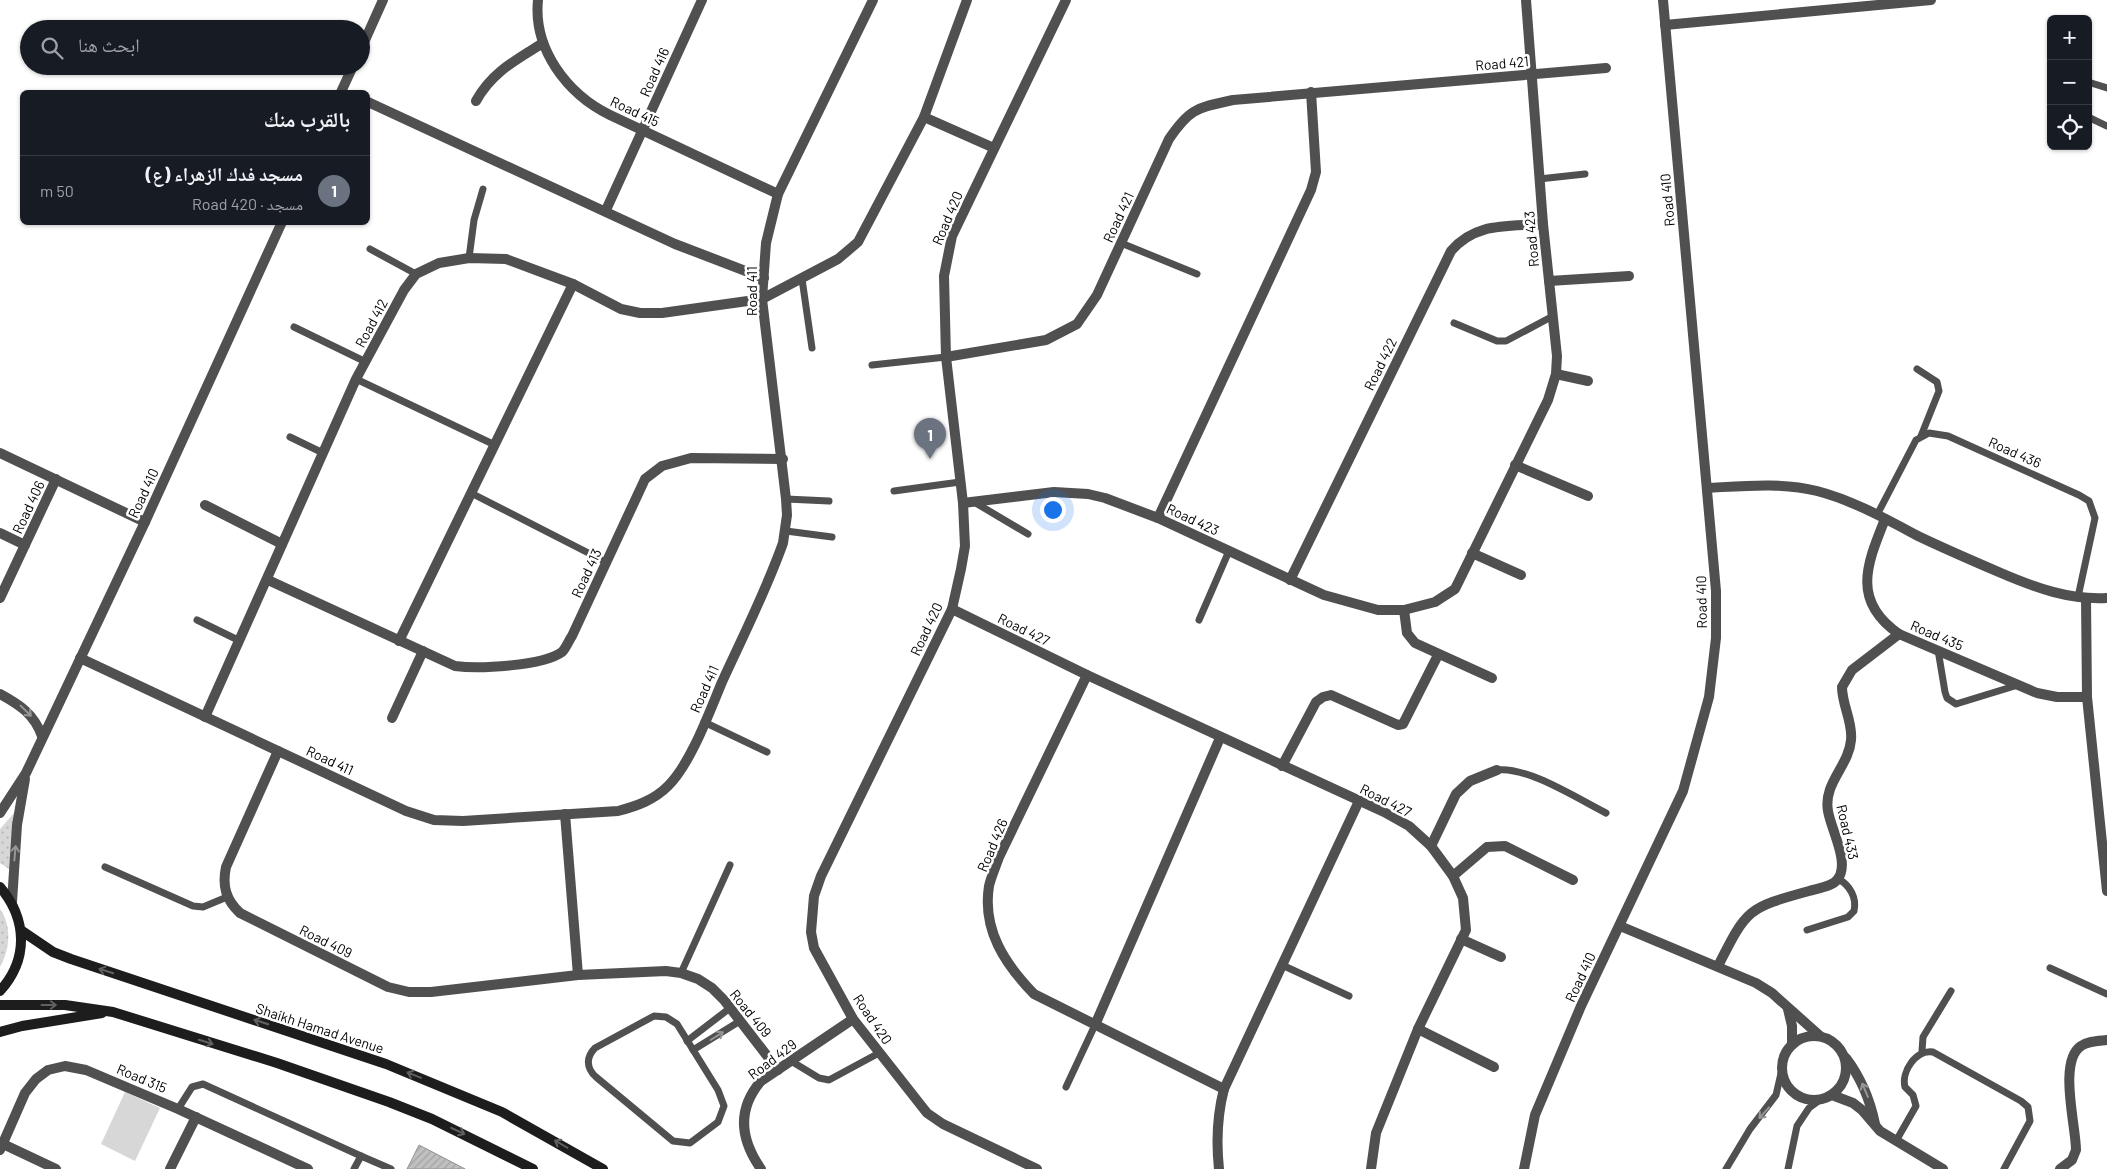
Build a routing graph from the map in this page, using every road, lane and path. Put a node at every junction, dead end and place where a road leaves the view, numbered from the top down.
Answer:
1 (384, 0) edge
2 (538, 0) edge
3 (702, 0) edge
4 (873, 0) edge
5 (967, 0) edge
6 (1066, 0) edge
7 (1526, 0) edge
8 (1663, 0) edge
9 (1931, 0) edge
10 (1873, 3) edge
11 (1665, 25) junction
12 (370, 30) edge
13 (543, 44) junction
14 (1606, 68) dead end
15 (350, 75) edge
16 (1531, 75) junction
17 (2092, 83) edge
18 (2107, 88) edge
19 (345, 90) edge
20 (1311, 92) junction
21 (476, 101) dead end
22 (370, 103) edge
23 (924, 117) junction
24 (2092, 119) edge
25 (2107, 126) edge
26 (643, 130) junction
27 (994, 148) junction
28 (1585, 174) dead end
29 (1539, 179) junction
30 (483, 188) dead end
31 (778, 194) junction
32 (606, 210) junction
33 (1543, 224) junction
34 (281, 225) edge
35 (1121, 243) junction
36 (370, 249) dead end
37 (468, 258) junction
38 (416, 274) junction
39 (1197, 274) dead end
40 (1629, 276) dead end
41 (764, 278) junction
42 (802, 279) junction
43 (1549, 282) junction
44 (573, 284) junction
45 (762, 299) junction
46 (1553, 316) junction
47 (1454, 323) dead end
48 (294, 327) dead end
49 (812, 348) dead end
50 (946, 357) junction
51 (366, 362) junction
52 (872, 365) dead end
53 (1917, 368) dead end
54 (1556, 374) junction
55 (356, 379) junction
56 (1588, 381) dead end
57 (1921, 436) junction
58 (290, 437) dead end
59 (495, 444) junction
60 (0, 453) edge
61 (323, 453) junction
62 (783, 459) junction
63 (1515, 466) junction
64 (56, 479) junction
65 (960, 482) junction
66 (1707, 488) junction
67 (894, 491) dead end
68 (471, 493) junction
69 (1588, 496) dead end
70 (786, 500) junction
71 (829, 500) dead end
72 (974, 502) junction
73 (963, 503) junction
74 (205, 505) dead end
75 (1881, 517) junction
76 (1158, 518) junction
77 (145, 522) junction
78 (786, 531) junction
79 (0, 533) edge
80 (1028, 534) dead end
81 (832, 537) dead end
82 (282, 544) junction
83 (24, 546) junction
84 (1229, 551) junction
85 (1472, 553) junction
86 (606, 562) junction
87 (1521, 575) dead end
88 (268, 580) junction
89 (1290, 580) junction
90 (0, 598) edge
91 (2082, 598) junction
92 (2107, 598) edge
93 (952, 609) junction
94 (1404, 610) junction
95 (197, 620) dead end
96 (1198, 620) dead end
97 (1899, 634) junction
98 (240, 641) junction
99 (399, 641) junction
100 (1938, 650) junction
101 (422, 651) junction
102 (1438, 654) junction
103 (80, 658) junction
104 (1087, 675) junction
105 (1492, 678) dead end
106 (2018, 685) junction
107 (0, 694) edge
108 (2088, 697) junction
109 (205, 717) junction
110 (392, 718) dead end
111 (704, 722) junction
112 (42, 736) junction
113 (1220, 738) junction
114 (278, 751) junction
115 (767, 752) dead end
116 (1282, 766) junction
117 (1497, 770) joint
118 (26, 773) junction
119 (1359, 801) junction
120 (0, 813) edge
121 (1606, 813) dead end
122 (565, 814) junction
123 (1431, 846) junction
124 (730, 865) dead end
125 (105, 867) dead end
126 (1453, 876) junction
127 (1838, 879) junction
128 (1573, 880) dead end
129 (0, 887) edge
130 (2107, 891) edge
131 (227, 897) junction
132 (12, 902) junction
133 (1620, 926) junction
134 (1808, 930) dead end
135 (22, 931) junction
136 (1461, 939) junction
137 (1502, 957) dead end
138 (1282, 965) junction
139 (1718, 966) junction
140 (2050, 968) dead end
141 (681, 973) junction
142 (578, 975) junction
143 (0, 991) edge
144 (1951, 991) dead end
145 (2107, 994) edge
146 (1349, 996) dead end
147 (0, 1005) edge
148 (730, 1008) junction
149 (1788, 1008) junction
150 (113, 1012) junction
151 (853, 1020) junction
152 (740, 1021) junction
153 (1095, 1025) junction
154 (1418, 1030) junction
155 (0, 1032) edge
156 (1820, 1036) junction
157 (2107, 1040) edge
158 (687, 1041) junction
159 (1792, 1044) junction
160 (693, 1050) junction
161 (1922, 1051) junction
162 (879, 1053) junction
163 (1845, 1058) junction
164 (791, 1061) junction
165 (1494, 1067) dead end
166 (1782, 1069) junction
167 (778, 1070) junction
168 (1066, 1087) dead end
169 (1224, 1089) junction
170 (1832, 1096) junction
171 (1820, 1100) junction
172 (178, 1109) junction
173 (196, 1117) junction
174 (1876, 1127) junction
175 (1896, 1142) junction
176 (1, 1146) edge
177 (362, 1156) junction
178 (2074, 1164) edge
179 (56, 1169) edge
180 (170, 1169) edge
181 (308, 1169) edge
182 (354, 1169) edge
183 (391, 1169) edge
184 (533, 1169) edge
185 (603, 1169) edge
186 (760, 1169) edge
187 (1037, 1169) edge
188 (1219, 1169) edge
189 (1371, 1169) edge
190 (1524, 1169) edge
191 (1726, 1169) edge
192 (1788, 1169) edge
193 (1943, 1169) edge
194 (2004, 1169) edge
195 (2060, 1169) edge

1 - 12 street
2 - 13 street, Road 415
3 - 26 street, Road 416
4 - 31 street, Road 411
5 - 23 street, Road 412
6 - 27 street, Road 420
7 - 16 street, Road 423
8 - 11 street, Road 410
9 - 10 street
10 - 11 street
11 - 66 street, Road 410
13 - 21 street
13 - 26 street, Road 415
14 - 16 street, Road 421
15 - 19 street
16 - 20 street, Road 421
16 - 29 street, Road 423
17 - 18 lane
20 - 35 street, Road 421
20 - 76 street
22 - 32 street
23 - 27 street
23 - 42 street, Road 412
24 - 25 lane
26 - 31 street, Road 415
26 - 32 street, Road 416
27 - 50 street, Road 420
28 - 29 lane
29 - 33 street, Road 423
30 - 37 lane
31 - 41 street, Road 411
32 - 41 street
33 - 43 street, Road 423
33 - 89 street, Road 422
34 - 77 street, Road 410
35 - 39 lane
35 - 50 street, Road 421
36 - 38 lane
37 - 38 street, Road 412
37 - 44 street, Road 412
38 - 51 street, Road 412
40 - 43 street
41 - 45 street, Road 411
42 - 45 street, Road 412
42 - 49 lane
43 - 46 street, Road 423
44 - 45 street, Road 412
44 - 59 street
45 - 62 street, Road 411
46 - 47 lane
46 - 54 street, Road 423
48 - 51 lane
50 - 52 lane
50 - 65 street, Road 420
51 - 55 street, Road 412
53 - 57 lane
54 - 56 street
54 - 63 street, Road 423
55 - 59 lane
55 - 61 street, Road 412
57 - 75 lane
57 - 91 lane, Road 436
58 - 61 lane
59 - 68 street
60 - 64 street, Road 406
61 - 82 street, Road 412
62 - 70 street, Road 411
62 - 86 street, Road 413
63 - 69 street
63 - 85 street, Road 423
64 - 77 street, Road 406
64 - 83 street, Road 406
65 - 67 lane
65 - 73 street, Road 420
66 - 75 street
66 - 133 street, Road 410
68 - 86 lane
68 - 99 street
70 - 71 lane
70 - 78 street, Road 411
72 - 73 street, Road 423
72 - 76 street, Road 423
72 - 80 lane
73 - 93 street, Road 420
74 - 82 street
75 - 91 street
75 - 97 street, Road 435
76 - 84 street, Road 423
77 - 103 street, Road 410
78 - 81 lane
78 - 111 street, Road 411
79 - 83 street, Road 406
82 - 88 street, Road 412
83 - 90 street, Road 406
84 - 89 street, Road 423
84 - 96 lane
85 - 87 street
85 - 94 street, Road 423
86 - 101 street, Road 413
88 - 98 street, Road 412
88 - 99 street, Road 413
89 - 94 street, Road 423
91 - 92 street
91 - 108 street
93 - 104 street, Road 427
93 - 151 street, Road 420
94 - 102 street
95 - 98 lane
97 - 100 street, Road 435
97 - 127 street, Road 433
98 - 109 street, Road 412
99 - 101 street, Road 413
100 - 106 street, Road 435
100 - 106 lane
101 - 110 street
102 - 105 street
102 - 116 street
103 - 109 street, Road 411
103 - 112 street, Road 410
104 - 113 street, Road 427
104 - 153 street, Road 426
106 - 108 street, Road 435
107 -> 112 street
108 - 130 street
109 - 114 street, Road 411
111 - 115 lane
111 - 122 street, Road 411
112 - 118 street, Road 410
113 - 116 street, Road 427
113 - 153 street
114 - 122 street, Road 411
114 - 131 street
116 - 119 street, Road 427
117 - 121 lane
117 - 123 street
118 - 120 street, Road 410
132 -> 118 street, Road 410
119 - 123 street, Road 427
119 - 138 street
122 - 142 street
123 - 126 street, Road 427
124 - 141 lane
125 - 131 lane
126 - 128 street
126 - 136 street, Road 427
127 - 134 lane
127 - 139 street, Road 433
129 - 132 main road
131 - 142 street, Road 409
132 - 135 main road
133 - 139 street
133 - 190 street, Road 410
135 - 143 main road
185 -> 135 main road, Shaikh Hamad Avenue
136 - 137 street
136 - 154 street, Road 427
138 - 146 lane
138 - 169 street
139 - 149 street
140 - 145 lane
141 - 142 street, Road 409
141 - 148 street, Road 409
144 - 161 lane
147 -> 150 main road
148 - 152 street, Road 409
148 - 158 lane
149 - 156 street
149 - 159 street
150 - 155 main road
150 -> 184 main road
151 - 162 street, Road 420
151 - 164 street, Road 429
160 -> 152 lane
152 - 167 street, Road 409
153 - 168 lane
153 - 169 street, Road 426
154 - 165 street
154 - 189 street, Road 427
156 - 159 street
156 - 163 street
157 - 178 street
158 - 160 lane
158 - 160 lane
159 - 166 street
161 - 175 lane
161 - 194 lane
162 - 164 lane
162 - 187 street, Road 420
163 - 170 street
174 -> 163 street
164 - 167 street, Road 429
166 - 171 street
166 -> 191 lane
167 - 186 street, Road 429
169 - 188 street
170 - 171 street
170 - 174 street
171 - 192 lane
172 - 173 street, Road 315
172 - 176 street, Road 315
172 - 177 lane
173 - 180 street
173 - 181 street, Road 315
174 - 175 street
175 - 193 street
176 - 179 street
177 - 182 lane
177 - 183 lane
178 - 195 street

